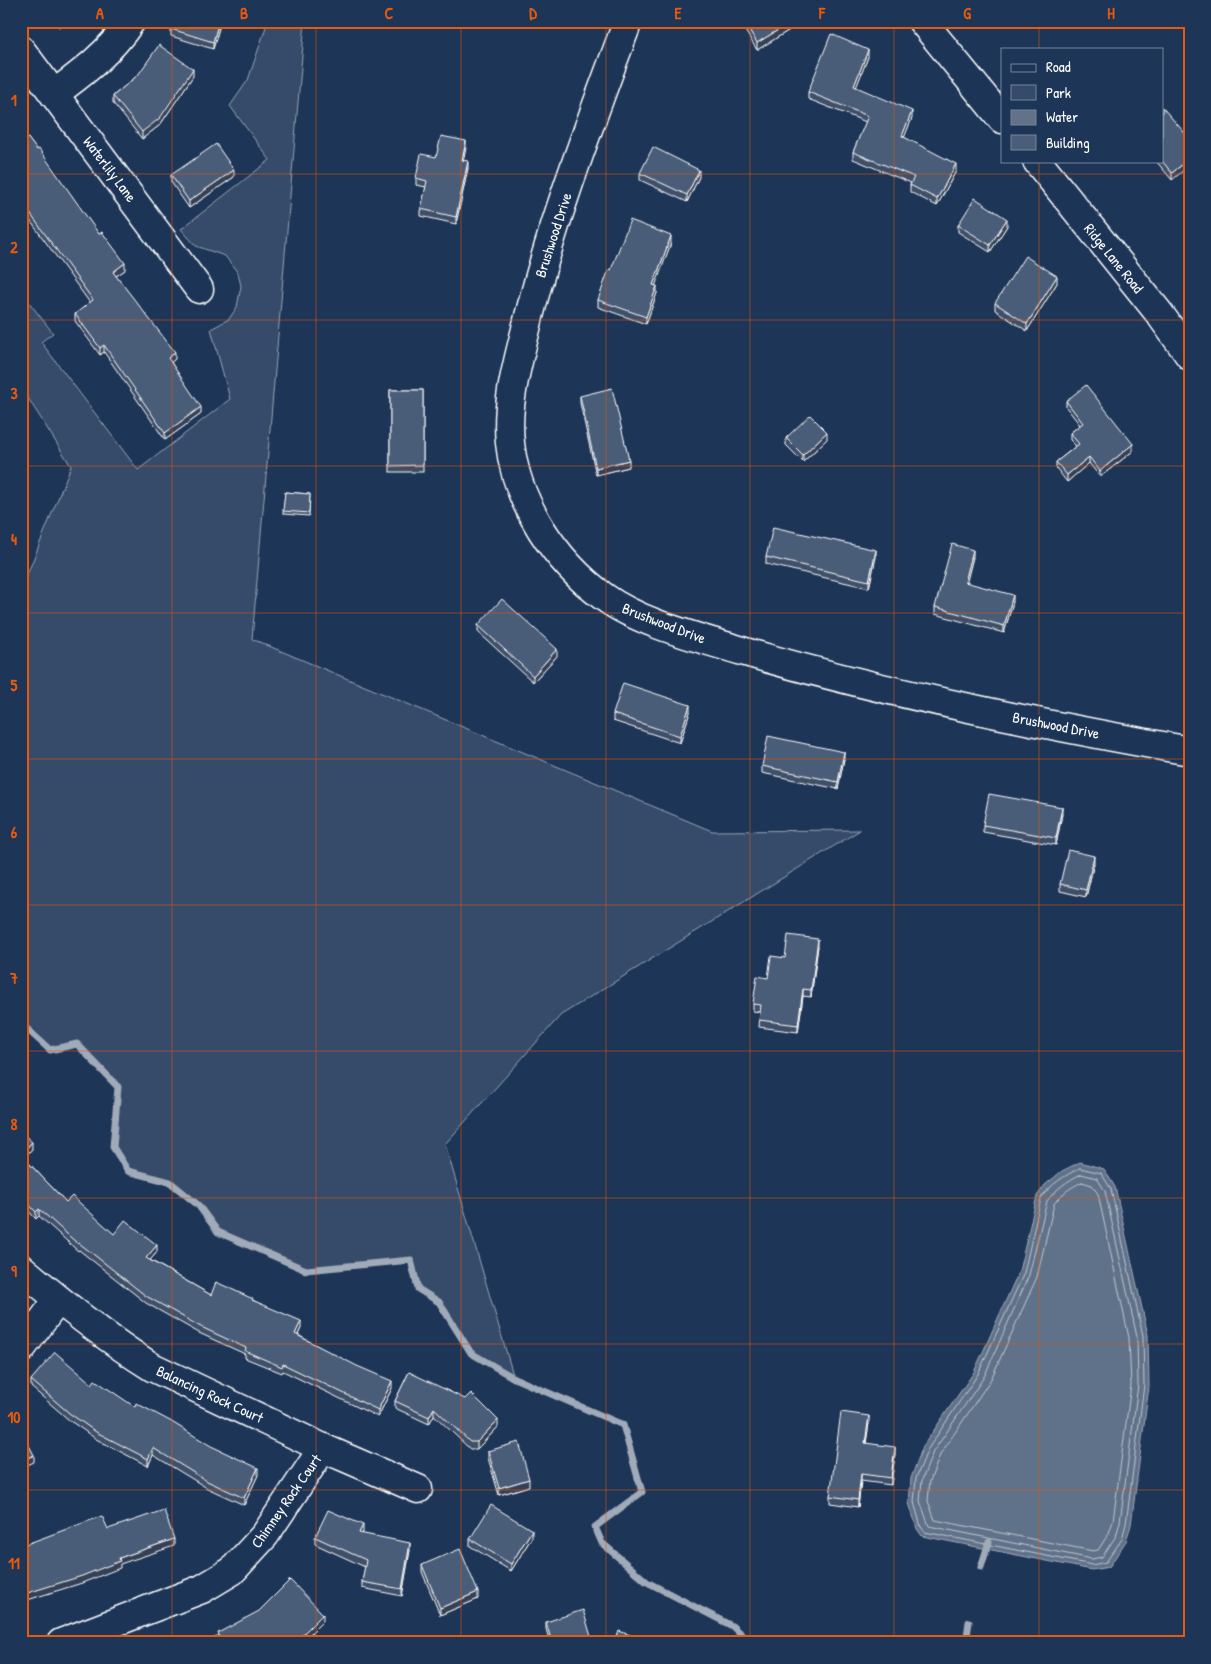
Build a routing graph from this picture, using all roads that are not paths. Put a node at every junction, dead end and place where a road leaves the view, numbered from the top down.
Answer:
1 (131, 21) edge
2 (628, 21) edge
3 (922, 21) edge
4 (21, 50) edge
5 (54, 94) junction
6 (1001, 118) edge
7 (1038, 162) edge
8 (199, 289) dead end
9 (1190, 356) edge
10 (1190, 751) edge
11 (21, 1268) edge
12 (58, 1300) junction
13 (21, 1349) edge
14 (323, 1448) junction
15 (418, 1489) dead end
16 (61, 1643) edge

1 - 5 street
2 - 10 street, Brushwood Drive
3 - 6 street
4 - 5 street, Waterlily Lane
5 - 8 street, Waterlily Lane
7 - 9 street, Ridge Lane Road
11 - 12 street, Balancing Rock Court
12 - 13 street
12 - 14 street, Balancing Rock Court
14 - 15 street, Balancing Rock Court
14 - 16 street, Chimney Rock Court

